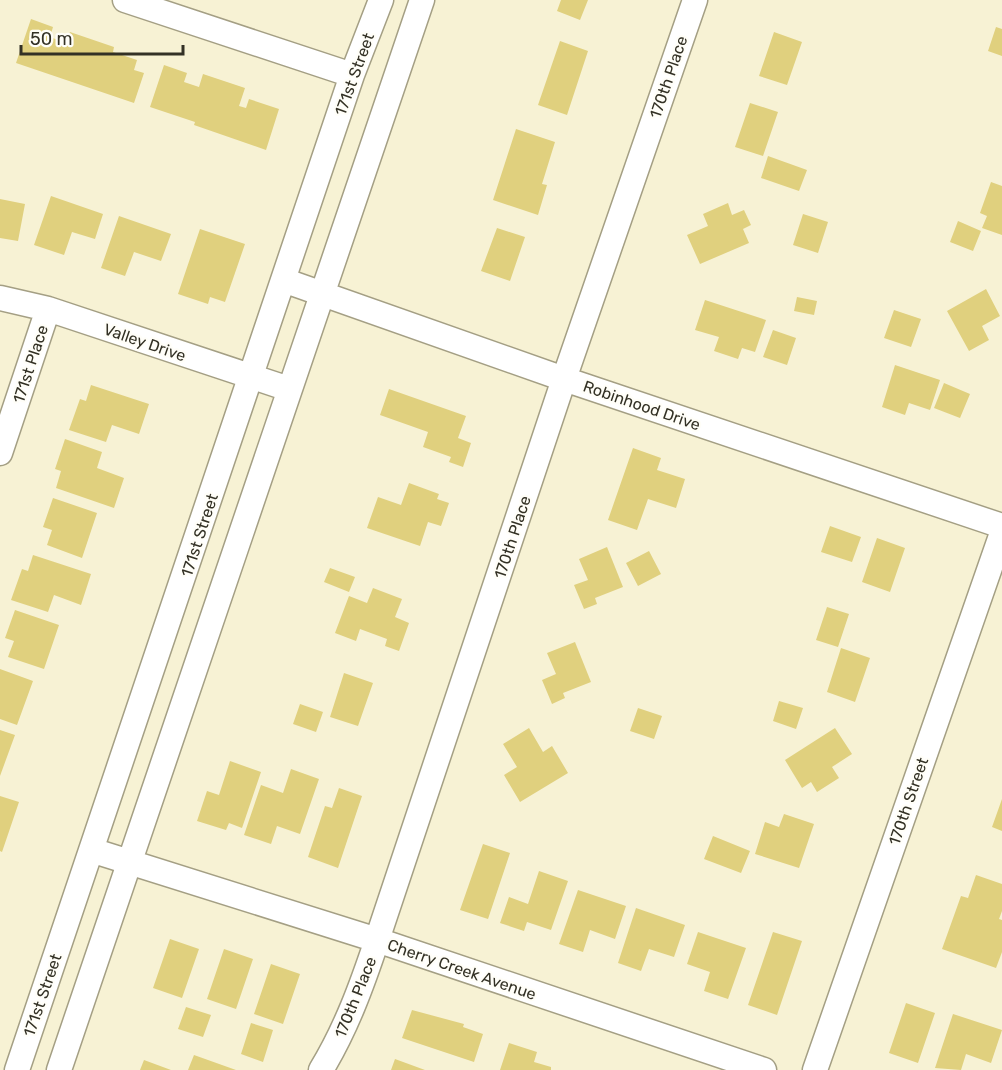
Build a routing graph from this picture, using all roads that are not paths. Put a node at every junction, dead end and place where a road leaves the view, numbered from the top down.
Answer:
1 (125, 0) edge
2 (381, 0) edge
3 (422, 0) edge
4 (695, 0) edge
5 (158, 6) edge
6 (352, 75) junction
7 (283, 280) junction
8 (322, 293) junction
9 (0, 298) edge
10 (48, 309) junction
11 (251, 377) junction
12 (564, 379) junction
13 (290, 389) junction
14 (0, 453) edge
15 (1002, 526) edge
16 (1002, 533) edge
17 (91, 850) junction
18 (130, 863) junction
19 (377, 940) junction
20 (17, 1070) edge
21 (59, 1070) edge
22 (321, 1070) edge
23 (764, 1070) edge
24 (815, 1070) edge

1 - 5 street
2 - 6 street, 171st Street
3 - 8 street
4 - 12 street, 170th Place
5 - 6 street
6 - 7 street, 171st Street
7 - 8 street, Robinhood Drive
7 - 11 street, 171st Street
8 - 12 street, Robinhood Drive
8 - 13 street
9 - 10 street, Valley Drive
10 - 11 street, Valley Drive
10 - 14 street, 171st Place
11 - 13 street, Valley Drive
11 - 17 street, 171st Street
12 - 15 street, Robinhood Drive
12 - 19 street, 170th Place
13 - 18 street
16 - 24 street, 170th Street
17 - 18 street, Cherry Creek Avenue
17 - 20 street, 171st Street
18 - 19 street, Cherry Creek Avenue
18 - 21 street
19 - 22 street, 170th Place
19 - 23 street, Cherry Creek Avenue

